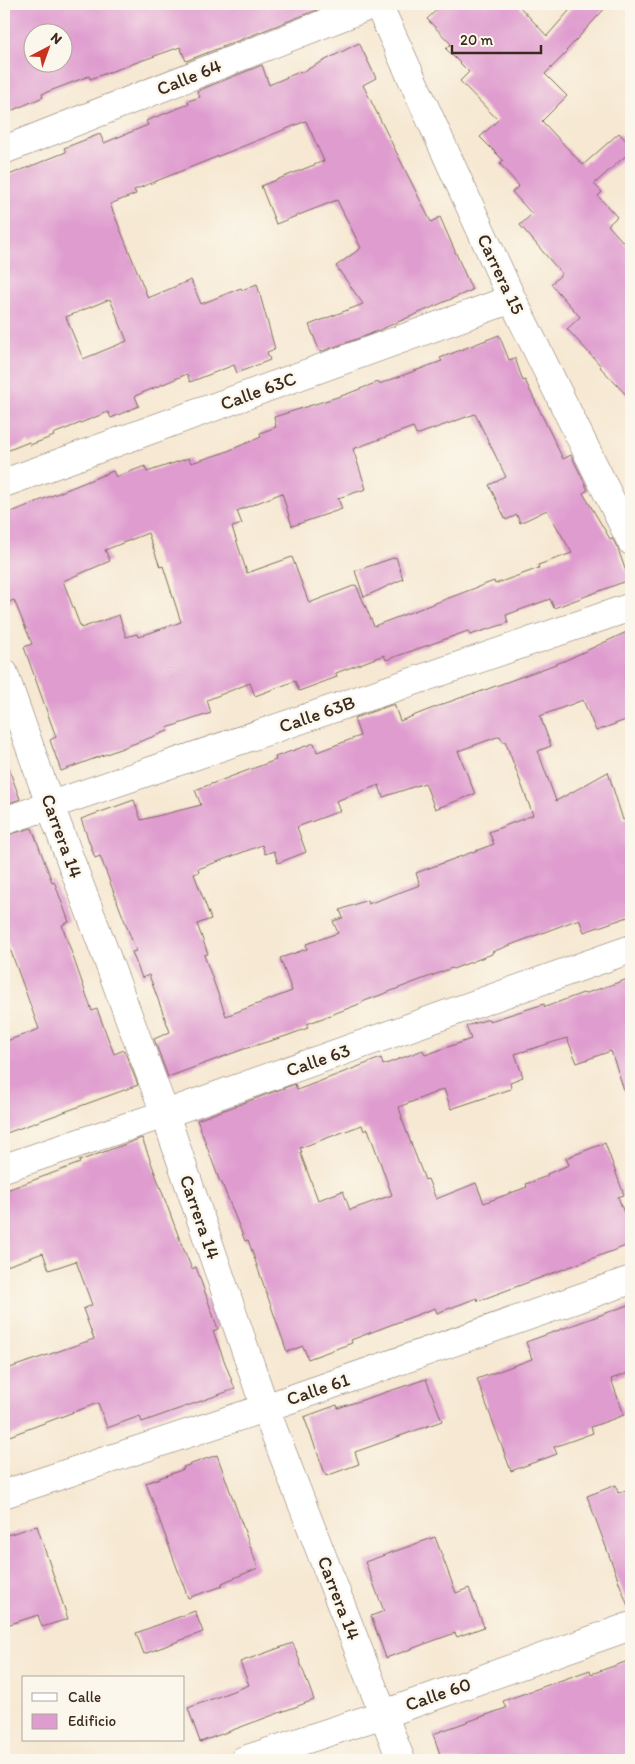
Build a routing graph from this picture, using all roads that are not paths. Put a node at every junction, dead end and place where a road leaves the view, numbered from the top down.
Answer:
1 (376, 4) edge
2 (4, 150) edge
3 (512, 299) junction
4 (4, 483) edge
5 (631, 541) edge
6 (631, 607) edge
7 (4, 673) edge
8 (50, 805) junction
9 (4, 821) edge
10 (631, 949) edge
11 (165, 1114) junction
12 (4, 1168) edge
13 (631, 1280) edge
14 (264, 1408) junction
15 (4, 1494) edge
16 (631, 1626) edge
17 (384, 1714) junction
18 (244, 1760) edge
19 (401, 1760) edge

1 - 2 street, Calle 64
1 - 3 street, Carrera 15
3 - 4 street, Calle 63C
3 - 5 street, Carrera 15
6 - 8 street, Calle 63B
7 - 8 street, Carrera 14
8 - 9 street, Calle 63B
8 - 11 street, Carrera 14
10 - 11 street, Calle 63
11 - 12 street, Calle 63
11 - 14 street, Carrera 14
13 - 14 street, Calle 61
14 - 15 street, Calle 61
14 - 17 street, Carrera 14
16 - 17 street, Calle 60
17 - 18 street, Calle 60
17 - 19 street, Carrera 14

